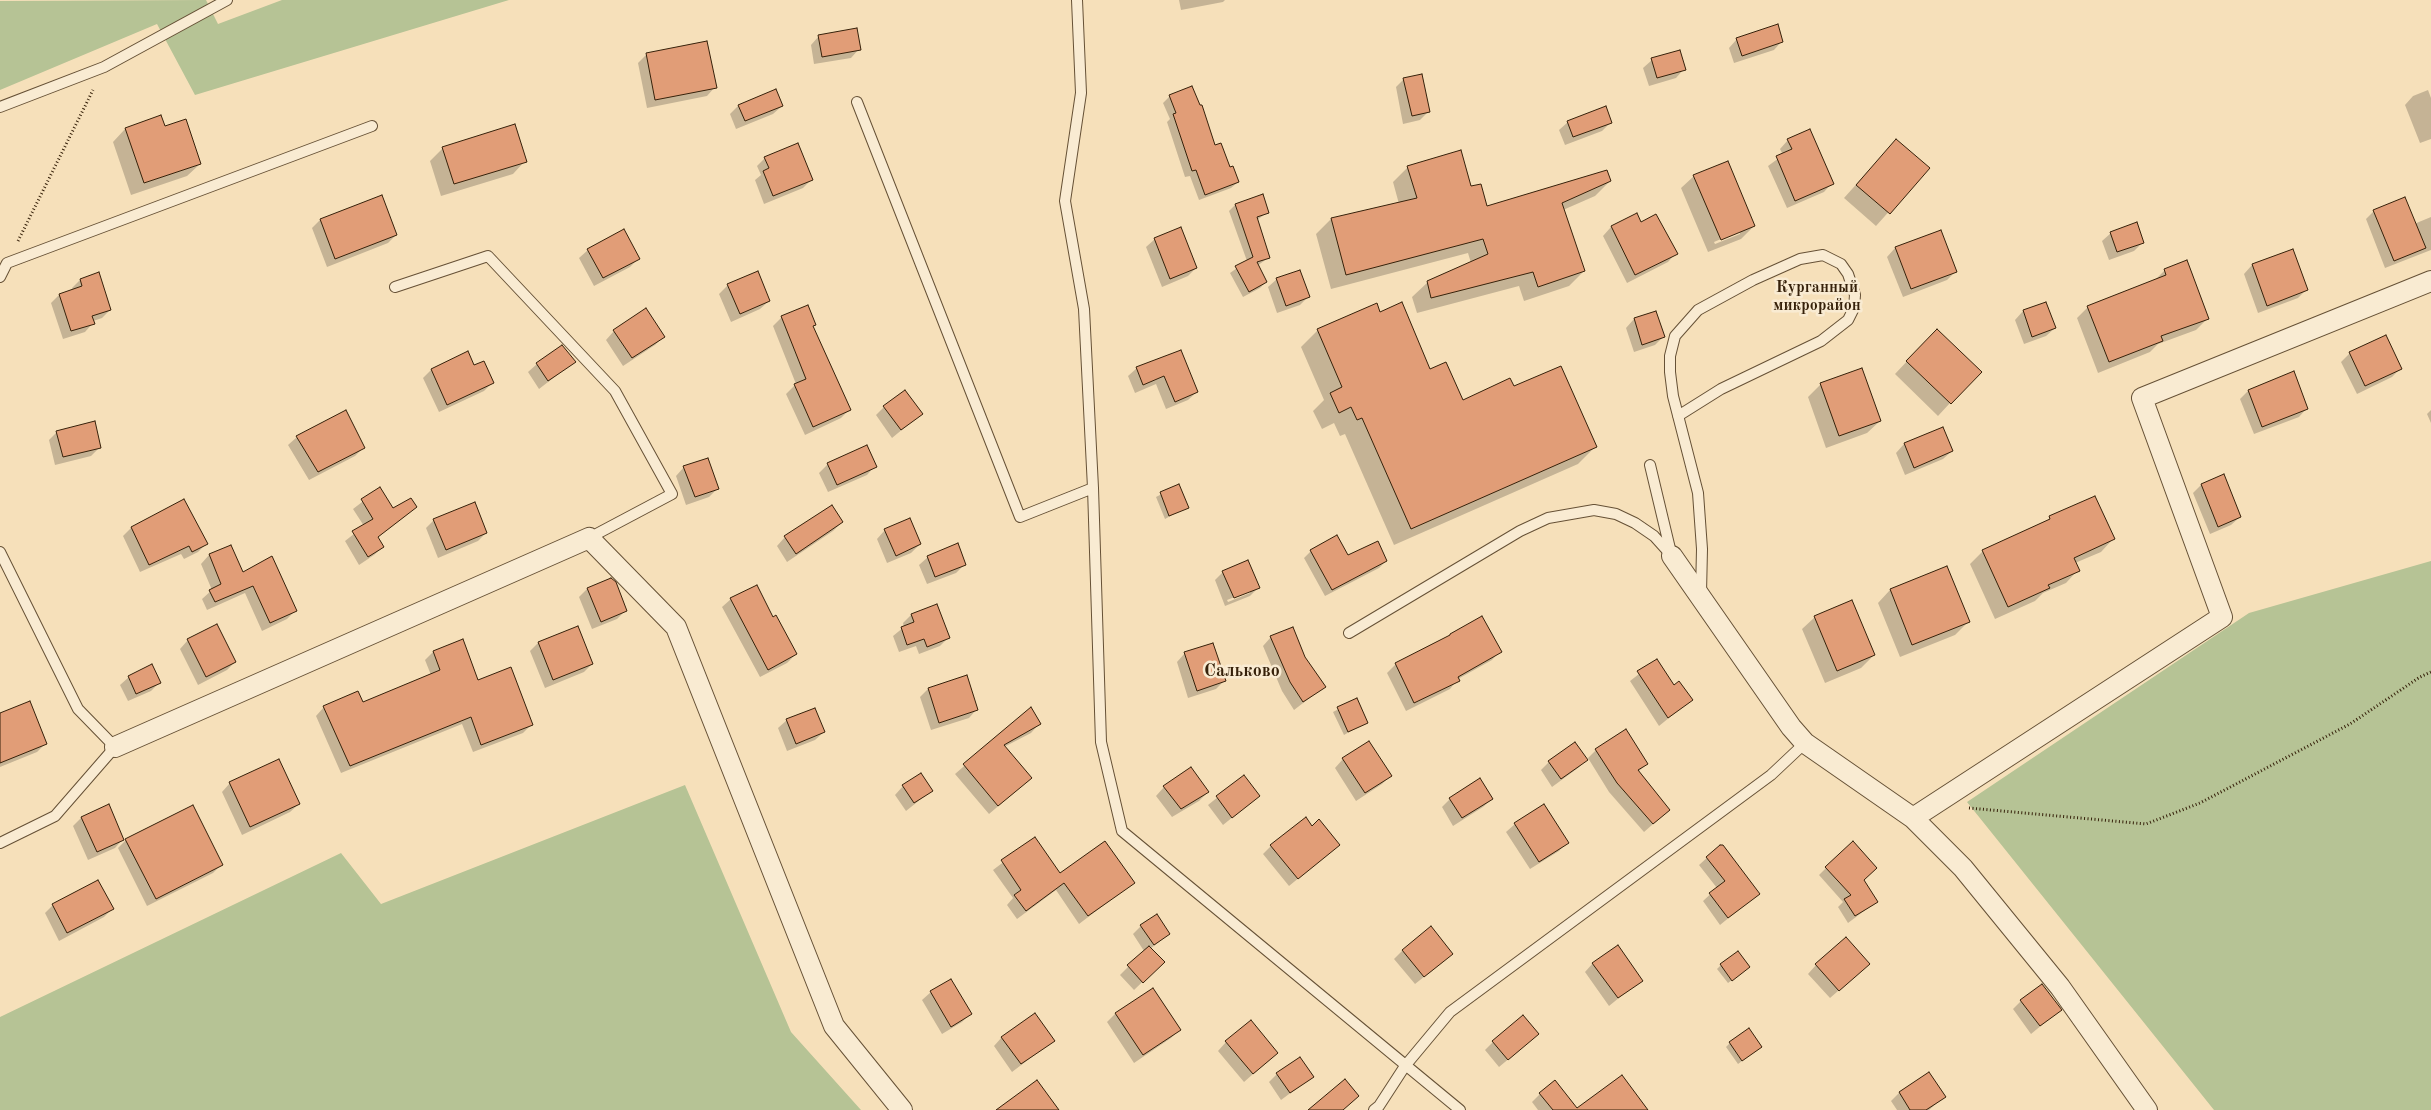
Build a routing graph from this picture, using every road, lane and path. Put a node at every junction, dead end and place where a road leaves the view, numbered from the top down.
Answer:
1 (227, 0) edge
2 (1077, 0) edge
3 (104, 67) junction
4 (856, 102) dead end
5 (0, 107) edge
6 (372, 126) dead end
7 (7, 263) junction
8 (0, 277) edge
9 (2431, 281) edge
10 (395, 287) dead end
11 (1678, 416) junction
12 (1650, 464) dead end
13 (1093, 488) junction
14 (590, 538) junction
15 (0, 552) edge
16 (1672, 556) junction
17 (1700, 600) junction
18 (1348, 633) dead end
19 (2431, 672) edge
20 (1805, 743) junction
21 (115, 747) junction
22 (1934, 805) junction
23 (1913, 818) junction
24 (0, 843) edge
25 (1405, 1066) junction
26 (902, 1110) edge
27 (1374, 1110) edge
28 (1460, 1110) edge
29 (2147, 1110) edge

1 - 3 lane
2 - 13 lane
3 - 5 lane
3 - 7 path
4 - 13 lane
6 - 7 lane
7 - 8 lane
9 - 22 street
10 - 14 lane
11 - 11 lane
11 - 17 lane
12 - 16 lane
13 - 25 lane
14 - 21 street
14 - 26 street
15 - 21 lane
16 - 17 street
16 - 18 lane
17 - 20 street
19 - 22 path
20 - 23 street
20 - 25 lane
21 - 24 lane
22 - 23 street
23 - 29 street
25 - 27 lane
25 - 28 lane

